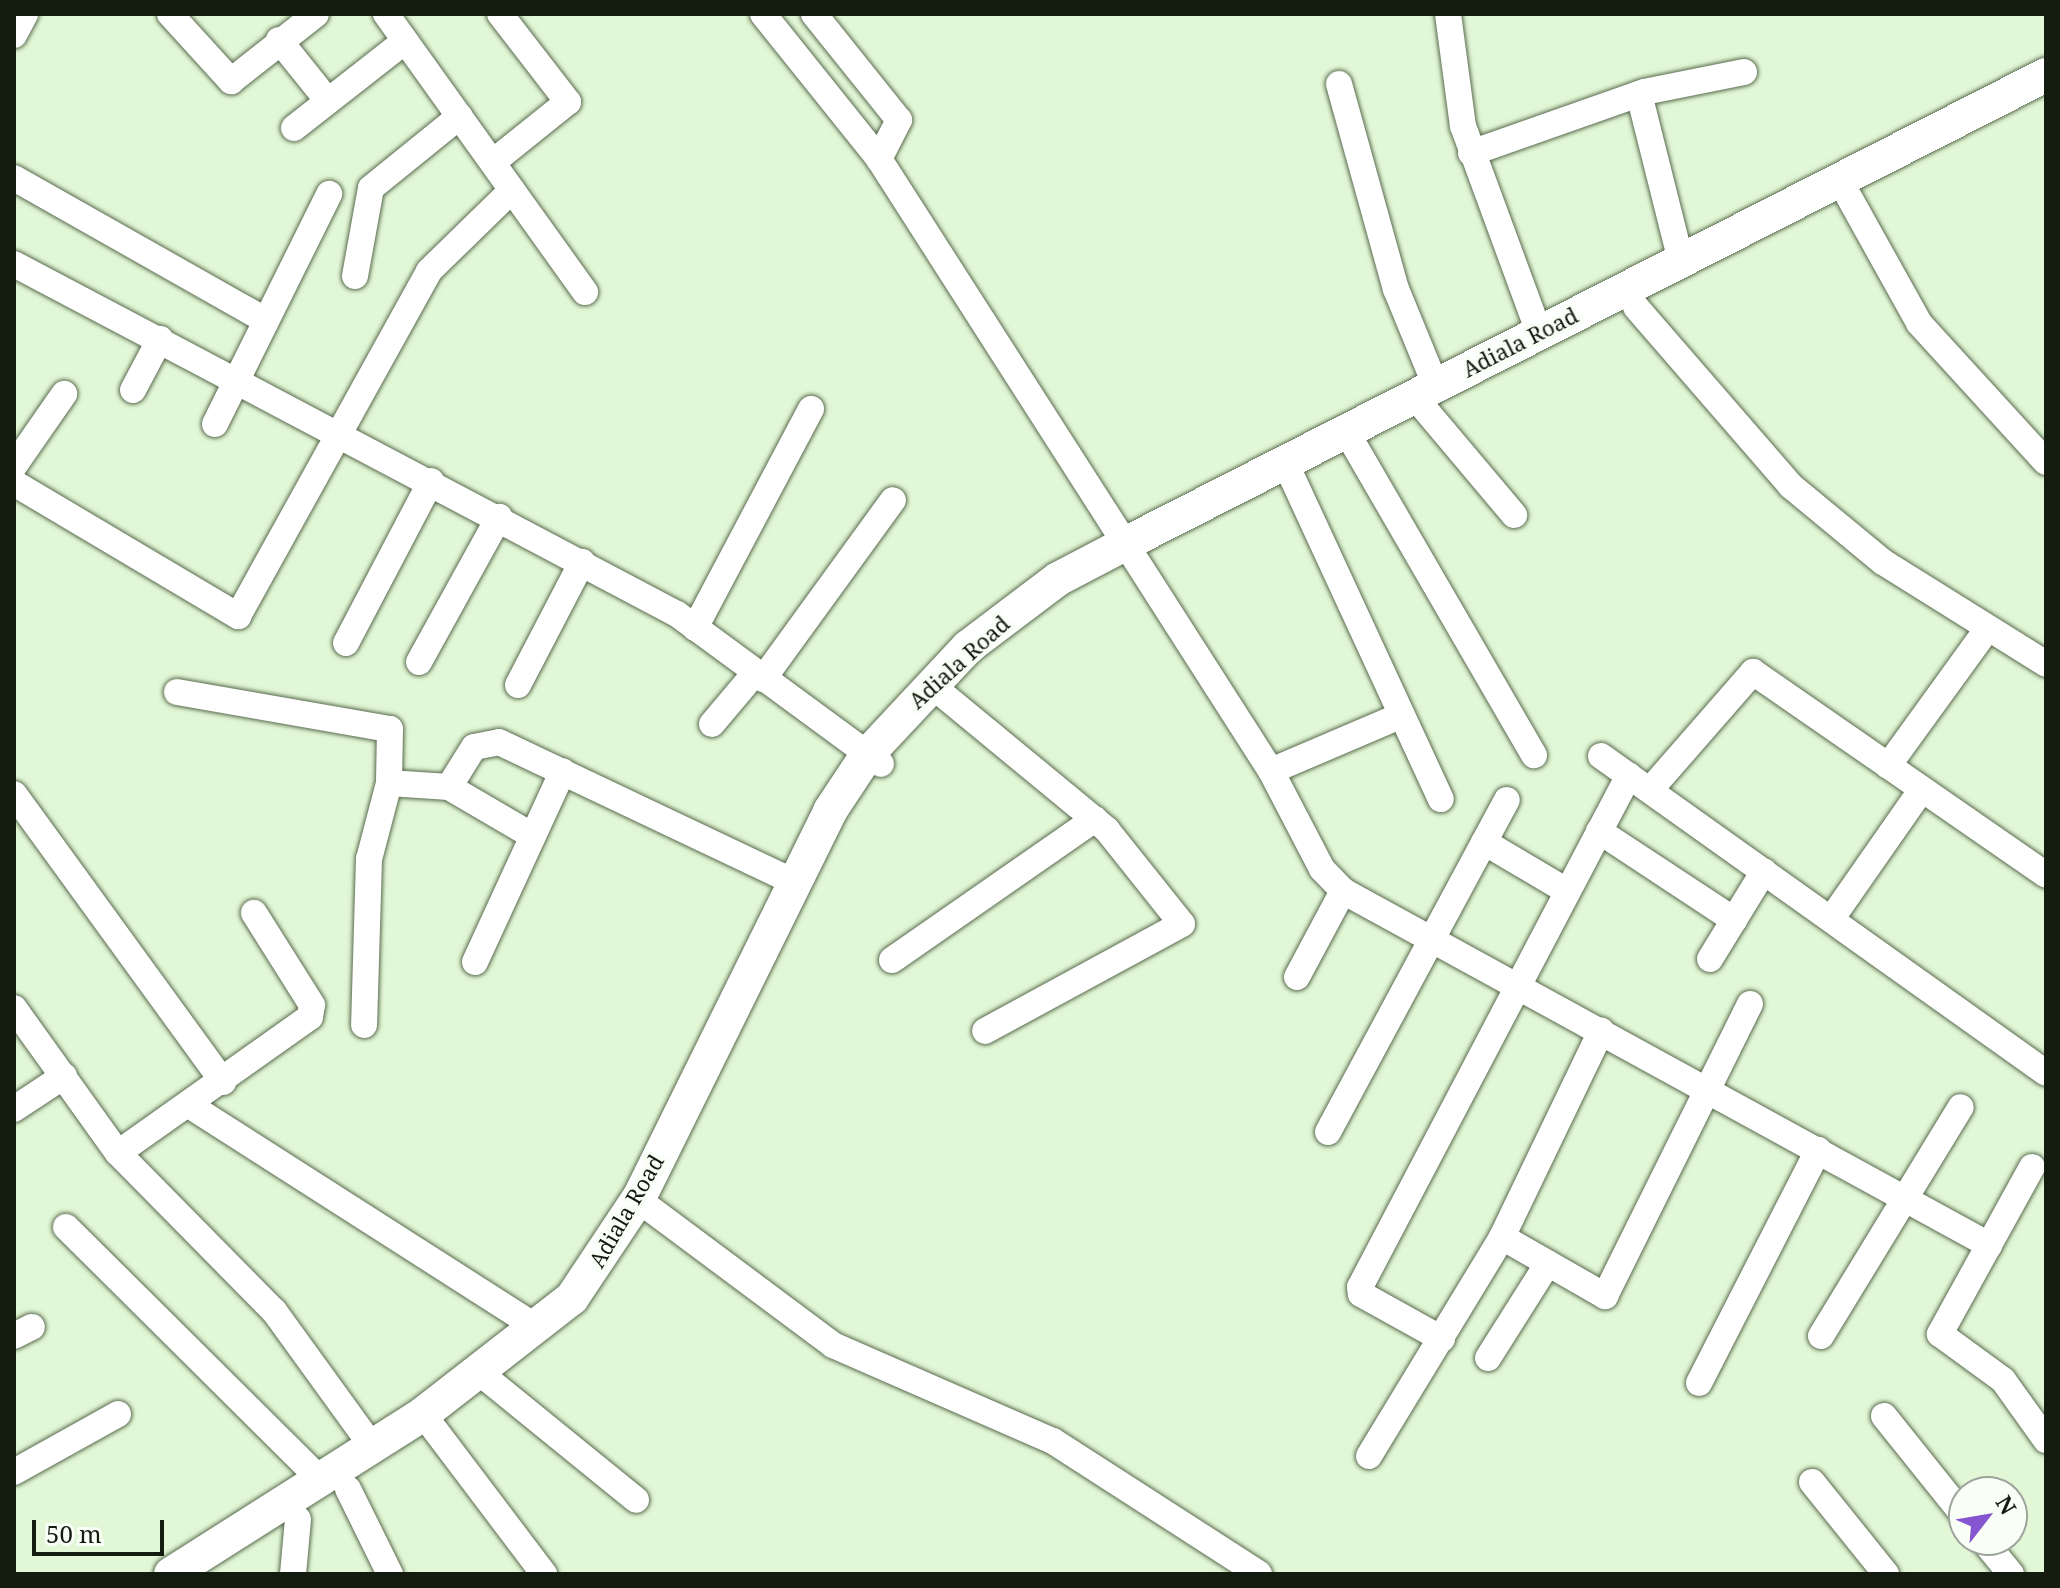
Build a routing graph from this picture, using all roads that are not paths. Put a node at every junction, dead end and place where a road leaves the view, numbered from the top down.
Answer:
1 (25, 14) edge
2 (170, 14) edge
3 (316, 14) edge
4 (386, 14) edge
5 (500, 14) edge
6 (763, 14) edge
7 (814, 14) edge
8 (1448, 14) edge
9 (14, 35) edge
10 (279, 40) junction
11 (405, 41) junction
12 (1744, 72) dead end
13 (2046, 75) edge
14 (1339, 84) dead end
15 (1639, 94) junction
16 (2046, 97) edge
17 (328, 101) junction
18 (460, 116) junction
19 (294, 128) dead end
20 (1471, 153) junction
21 (879, 159) junction
22 (493, 162) junction
23 (14, 178) edge
24 (512, 190) junction
25 (329, 194) dead end
26 (1849, 197) junction
27 (1681, 261) junction
28 (14, 264) edge
29 (355, 276) dead end
30 (585, 292) dead end
31 (1636, 307) junction
32 (265, 320) junction
33 (1539, 333) junction
34 (160, 339) junction
35 (236, 379) junction
36 (133, 390) dead end
37 (64, 394) dead end
38 (1430, 396) junction
39 (811, 409) dead end
40 (215, 424) dead end
41 (339, 433) junction
42 (1353, 443) junction
43 (2046, 462) edge
44 (14, 466) edge
45 (1291, 475) junction
46 (431, 481) junction
47 (14, 483) edge
48 (893, 500) dead end
49 (1514, 515) dead end
50 (499, 517) junction
51 (1129, 550) junction
52 (582, 562) junction
53 (695, 628) junction
54 (1988, 628) junction
55 (346, 643) dead end
56 (419, 662) dead end
57 (2046, 664) edge
58 (759, 676) junction
59 (518, 685) dead end
60 (177, 692) dead end
61 (941, 693) junction
62 (1402, 715) junction
63 (712, 724) dead end
64 (1534, 755) dead end
65 (1601, 756) dead end
66 (874, 760) junction
67 (1888, 766) junction
68 (563, 771) junction
69 (1271, 771) junction
70 (1639, 782) junction
71 (389, 783) junction
72 (449, 787) junction
73 (1922, 789) junction
74 (14, 794) edge
75 (1441, 799) dead end
76 (1507, 800) dead end
77 (1095, 819) junction
78 (1599, 831) junction
79 (533, 836) junction
80 (1484, 842) junction
81 (1764, 871) junction
82 (2046, 875) edge
83 (790, 880) junction
84 (1343, 891) junction
85 (1567, 891) junction
86 (254, 913) dead end
87 (1832, 918) junction
88 (1734, 920) junction
89 (1432, 939) junction
90 (1710, 959) dead end
91 (892, 960) dead end
92 (475, 962) dead end
93 (1297, 977) dead end
94 (1518, 985) junction
95 (1750, 1004) dead end
96 (14, 1008) edge
97 (364, 1025) dead end
98 (985, 1031) dead end
99 (1601, 1031) junction
100 (2044, 1065) edge
101 (64, 1076) junction
102 (223, 1082) junction
103 (1705, 1088) junction
104 (189, 1105) junction
105 (1961, 1107) dead end
106 (14, 1109) edge
107 (1328, 1132) dead end
108 (1818, 1150) junction
109 (118, 1153) junction
110 (2032, 1167) dead end
111 (1905, 1198) junction
112 (648, 1207) junction
113 (66, 1227) dead end
114 (1502, 1237) junction
115 (1989, 1245) junction
116 (1548, 1263) junction
117 (538, 1328) junction
118 (1821, 1336) dead end
119 (1442, 1339) junction
120 (1488, 1358) dead end
121 (485, 1380) junction
122 (1699, 1383) dead end
123 (118, 1414) dead end
124 (1884, 1416) dead end
125 (428, 1422) junction
126 (2046, 1440) edge
127 (373, 1448) junction
128 (1369, 1456) dead end
129 (14, 1472) edge
130 (1812, 1482) dead end
131 (335, 1485) junction
132 (1948, 1496) edge
133 (636, 1500) dead end
134 (298, 1519) junction
135 (1996, 1556) edge
136 (171, 1574) edge
137 (204, 1574) edge
138 (293, 1574) edge
139 (390, 1574) edge
140 (544, 1574) edge
141 (1259, 1574) edge
142 (1886, 1574) edge
143 (2011, 1574) edge

1 - 9 street
2 - 10 street
3 - 10 street
4 - 11 street
5 - 22 street
6 - 21 street
7 - 21 street
8 - 20 street
10 - 17 street
11 - 17 street
11 - 18 street
12 - 15 street
13 - 27 main road, Adiala Road
14 - 38 street
15 - 20 street
15 - 27 street
16 - 26 main road, Adiala Road
17 - 19 street
18 - 22 street
18 - 29 street
20 - 33 street
21 - 51 street
22 - 24 street
23 - 32 street
24 - 30 street
24 - 41 street
25 - 32 street
26 - 31 main road, Adiala Road
26 - 43 street
27 - 33 main road, Adiala Road
28 - 34 street
31 - 38 main road, Adiala Road
31 - 54 street
32 - 35 street
33 - 38 main road, Adiala Road
34 - 35 street
34 - 36 street
35 - 40 street
35 - 41 street
37 - 44 street
38 - 42 main road, Adiala Road
38 - 49 street
38 - 51 main road, Adiala Road
39 - 53 street
41 - 46 street
41 - 47 street
42 - 45 main road, Adiala Road
42 - 64 street
45 - 51 main road, Adiala Road
45 - 62 street
46 - 50 street
46 - 55 street
48 - 58 street
50 - 52 street
50 - 56 street
51 - 61 main road, Adiala Road
51 - 66 main road, Adiala Road
51 - 69 street
52 - 53 street
52 - 59 street
53 - 58 street
54 - 57 street
54 - 67 street
58 - 63 street
58 - 66 street
60 - 71 street
61 - 66 main road, Adiala Road
61 - 77 street
62 - 69 street
62 - 75 street
65 - 70 street
66 - 83 main road, Adiala Road
66 - 112 main road, Adiala Road
67 - 70 street
67 - 73 street
68 - 72 street
68 - 79 street
68 - 83 street
69 - 84 street
70 - 78 street
70 - 81 street
71 - 72 street
71 - 97 street
72 - 79 street
73 - 82 street
73 - 87 street
74 - 102 street
76 - 80 street
77 - 91 street
77 - 98 street
78 - 85 street
78 - 88 street
79 - 92 street
80 - 85 street
80 - 89 street
81 - 87 street
81 - 88 street
83 - 117 main road, Adiala Road
84 - 89 street
84 - 93 street
85 - 94 street
86 - 102 street
87 - 100 street
88 - 90 street
89 - 94 street
89 - 107 street
94 - 99 street
94 - 119 street
95 - 103 street
96 - 101 street
99 - 103 street
99 - 114 street
101 - 106 street
101 - 109 street
102 - 104 street
103 - 108 street
103 - 116 street
104 - 109 street
104 - 117 street
105 - 111 street
108 - 111 street
108 - 122 street
109 - 127 street
110 - 115 street
111 - 115 street
111 - 118 street
112 - 121 main road, Adiala Road
112 - 141 street
113 - 131 street
114 - 116 street
114 - 119 street
115 - 126 street
116 - 120 street
117 - 121 main road, Adiala Road
119 - 128 street
121 - 125 main road, Adiala Road
121 - 133 street
123 - 129 street
124 - 132 street
125 - 127 main road, Adiala Road
125 - 131 main road, Adiala Road
125 - 140 street
127 - 131 main road, Adiala Road
130 - 142 street
131 - 134 main road, Adiala Road
131 - 136 main road, Adiala Road
131 - 139 street
134 - 137 main road, Adiala Road
134 - 138 street
135 - 143 street

